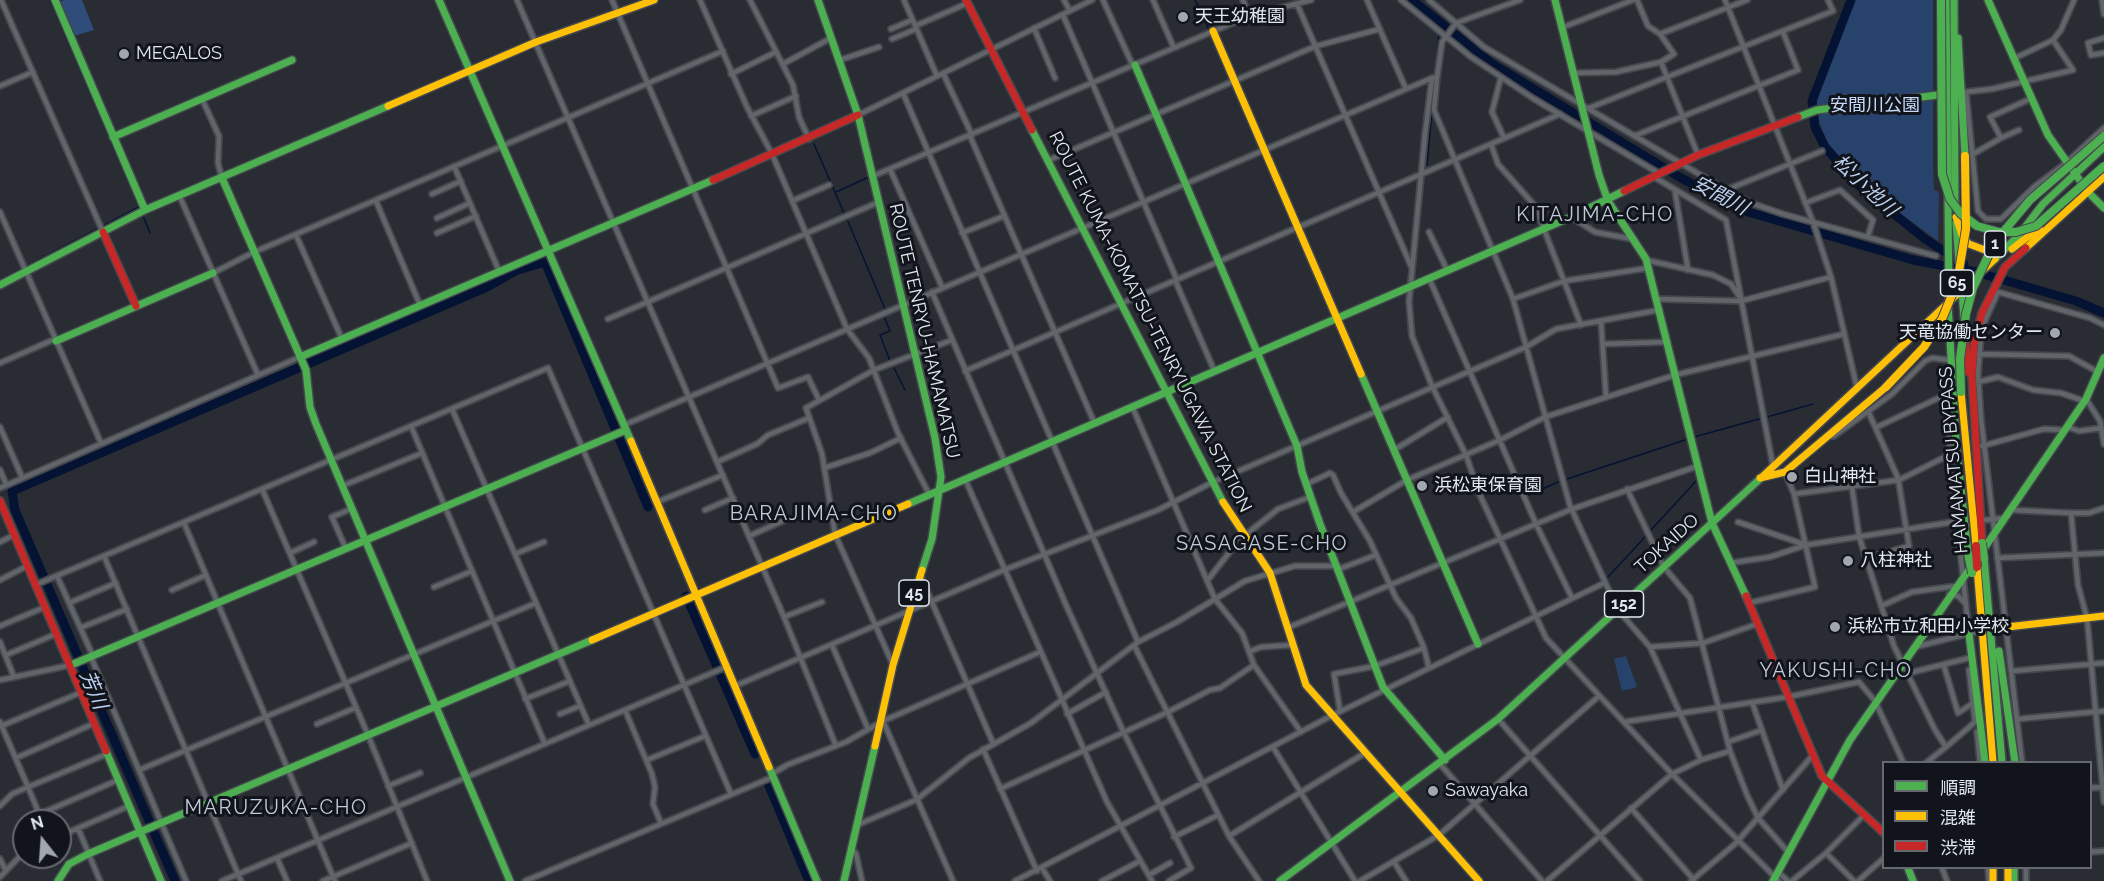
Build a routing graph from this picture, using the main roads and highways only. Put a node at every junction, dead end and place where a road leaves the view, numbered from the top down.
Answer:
1 (54, 0) edge
2 (439, 0) edge
3 (654, 0) edge
4 (1555, 0) edge
5 (1941, 0) edge
6 (1988, 0) edge
7 (822, 1) edge
8 (967, 1) edge
9 (1951, 1) edge
10 (1213, 31) road end
11 (292, 60) dead end
12 (1134, 65) road end
13 (469, 71) junction
14 (1957, 93) junction
15 (858, 115) junction
16 (2104, 136) edge
17 (113, 137) junction
18 (2104, 147) edge
19 (2104, 166) edge
20 (2074, 173) junction
21 (2104, 177) edge
22 (222, 178) junction
23 (2088, 192) junction
24 (1608, 201) junction
25 (147, 208) junction
26 (2104, 208) edge
27 (1956, 218) junction
28 (2028, 224) junction
29 (103, 232) junction
30 (547, 250) junction
31 (1992, 264) junction
32 (213, 273) road end
33 (0, 285) edge
34 (1962, 291) junction
35 (1948, 304) junction
36 (136, 306) junction
37 (1338, 316) junction
38 (1928, 323) junction
39 (56, 340) road end
40 (1949, 343) junction
41 (1257, 351) junction
42 (300, 357) junction
43 (2104, 358) edge
44 (1166, 391) junction
45 (1973, 421) junction
46 (621, 431) junction
47 (1760, 478) junction
48 (942, 488) junction
49 (0, 501) edge
50 (1712, 523) junction
51 (366, 540) junction
52 (1979, 545) junction
53 (1971, 572) junction
54 (1986, 577) junction
55 (690, 597) junction
56 (2104, 616) edge
57 (2004, 627) tunnel mouth
58 (1972, 633) road end
59 (1478, 644) road end
60 (73, 665) junction
61 (436, 706) junction
62 (1983, 761) edge
63 (1993, 761) edge
64 (2002, 761) edge
65 (2015, 761) edge
66 (1443, 762) junction
67 (1828, 781) junction
68 (1402, 793) junction
69 (142, 831) junction
70 (1882, 831) edge
71 (1776, 878) edge
72 (58, 881) edge
73 (161, 881) edge
74 (510, 881) edge
75 (817, 881) edge
76 (844, 881) edge
77 (1280, 881) edge
78 (1479, 881) edge

1 - 17 main road
2 - 13 main road
3 - 13 main road
4 - 24 main road
5 - 19 main road, bridge
6 - 20 main road
7 - 15 main road, ROUTE TENRYU-HAMAMATSU / 45
8 - 44 main road, ROUTE KUMA-KOMATSU-TENRYUGAWA STATION
9 - 14 main road, 65
9 - 14 main road, 65
10 - 37 main road
11 - 17 main road
12 - 41 main road
13 - 22 main road
13 - 30 main road
14 - 24 main road
14 - 27 main road, 65
14 - 35 main road, 65
14 - 47 main road, 65, bridge
15 - 30 main road
15 - 48 main road, ROUTE TENRYU-HAMAMATSU / 45
16 - 52 main road, HAMAMATSU BYPASS / 1, bridge
17 - 25 main road
18 - 20 main road, 1
20 - 23 main road
20 - 28 main road, 1
21 - 23 main road, HAMAMATSU BYPASS / 1
22 - 25 main road
22 - 42 main road
23 - 26 main road
23 - 31 main road, 1
23 - 45 main road, HAMAMATSU BYPASS / 1
24 - 37 main road
24 - 50 main road
25 - 29 main road
27 - 28 main road, 1
27 - 34 main road, 65, bridge
28 - 31 main road, 1
29 - 33 main road
29 - 36 main road
30 - 42 main road
30 - 46 main road
31 - 34 main road, 1, bridge
32 - 36 main road
34 - 35 main road, 1
34 - 45 main road, 1
35 - 38 main road, TOKAIDO / 152
35 - 40 main road, 1
36 - 39 main road
37 - 41 main road
37 - 59 main road
38 - 40 main road
38 - 47 main road, TOKAIDO / 152
40 - 53 main road, 1, bridge
41 - 44 main road
41 - 66 main road
42 - 51 main road
43 - 53 main road
44 - 48 main road
44 - 68 main road, ROUTE KUMA-KOMATSU-TENRYUGAWA STATION
45 - 52 main road, HAMAMATSU BYPASS / 1
46 - 51 main road
46 - 55 main road
47 - 50 main road, TOKAIDO / 152
48 - 55 main road
48 - 76 main road, ROUTE TENRYU-HAMAMATSU / 45
49 - 60 main road
50 - 66 main road, TOKAIDO / 152
50 - 67 main road
51 - 60 main road
51 - 61 main road
52 - 53 main road, HAMAMATSU BYPASS / 1, bridge
52 - 54 main road, HAMAMATSU BYPASS / 1, bridge
53 - 63 main road, 1
53 - 67 main road
54 - 64 main road, HAMAMATSU BYPASS / 1
54 - 65 main road, 1
55 - 61 main road
55 - 75 main road
56 - 57 main road
58 - 62 main road
60 - 69 main road
61 - 69 main road
61 - 74 main road
66 - 68 main road, TOKAIDO / 152
67 - 70 main road
67 - 71 main road
68 - 77 main road, TOKAIDO / 152
68 - 78 main road, ROUTE KUMA-KOMATSU-TENRYUGAWA STATION
69 - 72 main road
69 - 73 main road

